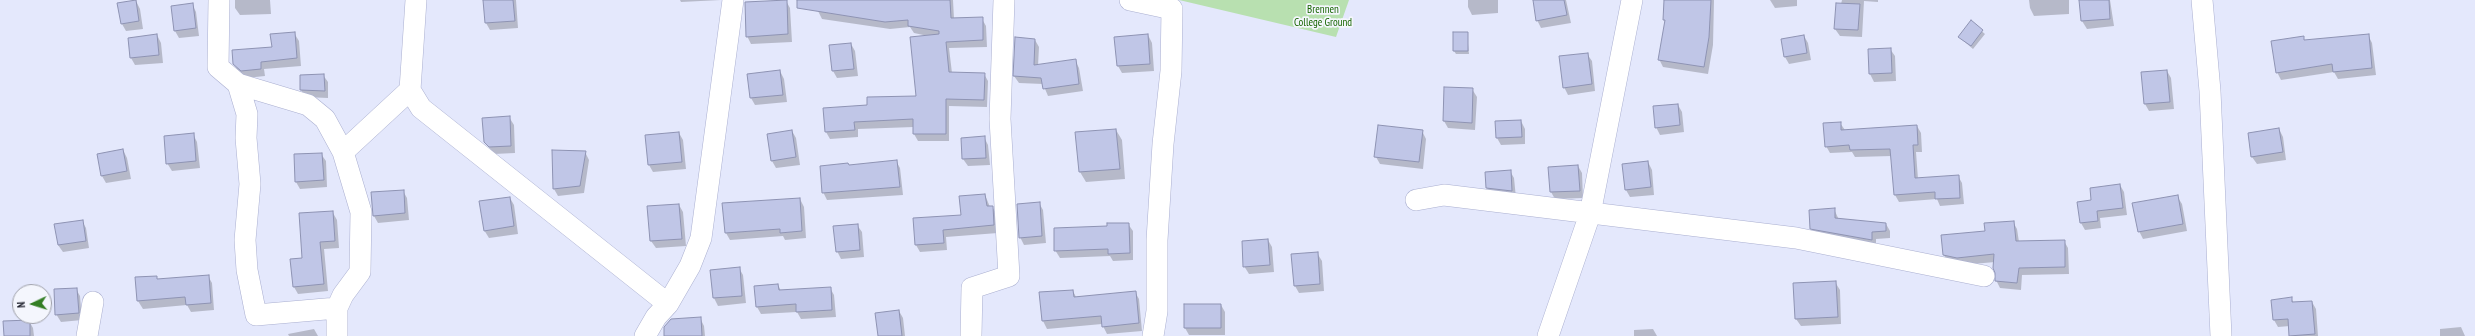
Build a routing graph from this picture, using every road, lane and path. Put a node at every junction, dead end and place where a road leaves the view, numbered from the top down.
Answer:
1 (219, 0) edge
2 (416, 0) edge
3 (733, 0) edge
4 (1004, 0) edge
5 (1130, 0) edge
6 (1632, 0) edge
7 (2202, 0) edge
8 (238, 84) junction
9 (410, 90) junction
10 (343, 152) junction
11 (1416, 200) dead end
12 (1590, 214) junction
13 (1984, 276) dead end
14 (93, 302) dead end
15 (668, 304) junction
16 (338, 308) junction
17 (87, 336) edge
18 (337, 336) edge
19 (645, 336) edge
20 (971, 336) edge
21 (1153, 336) edge
22 (1548, 336) edge
23 (2221, 336) edge

1 - 8 street
2 - 9 street
3 - 15 street
4 - 20 street
5 - 21 street
6 - 12 street
7 - 23 street
8 - 10 street
8 - 16 street
9 - 10 street
9 - 15 street
10 - 16 street
11 - 12 street
12 - 13 street
12 - 22 street
14 - 17 street
15 - 19 street
16 - 18 street

